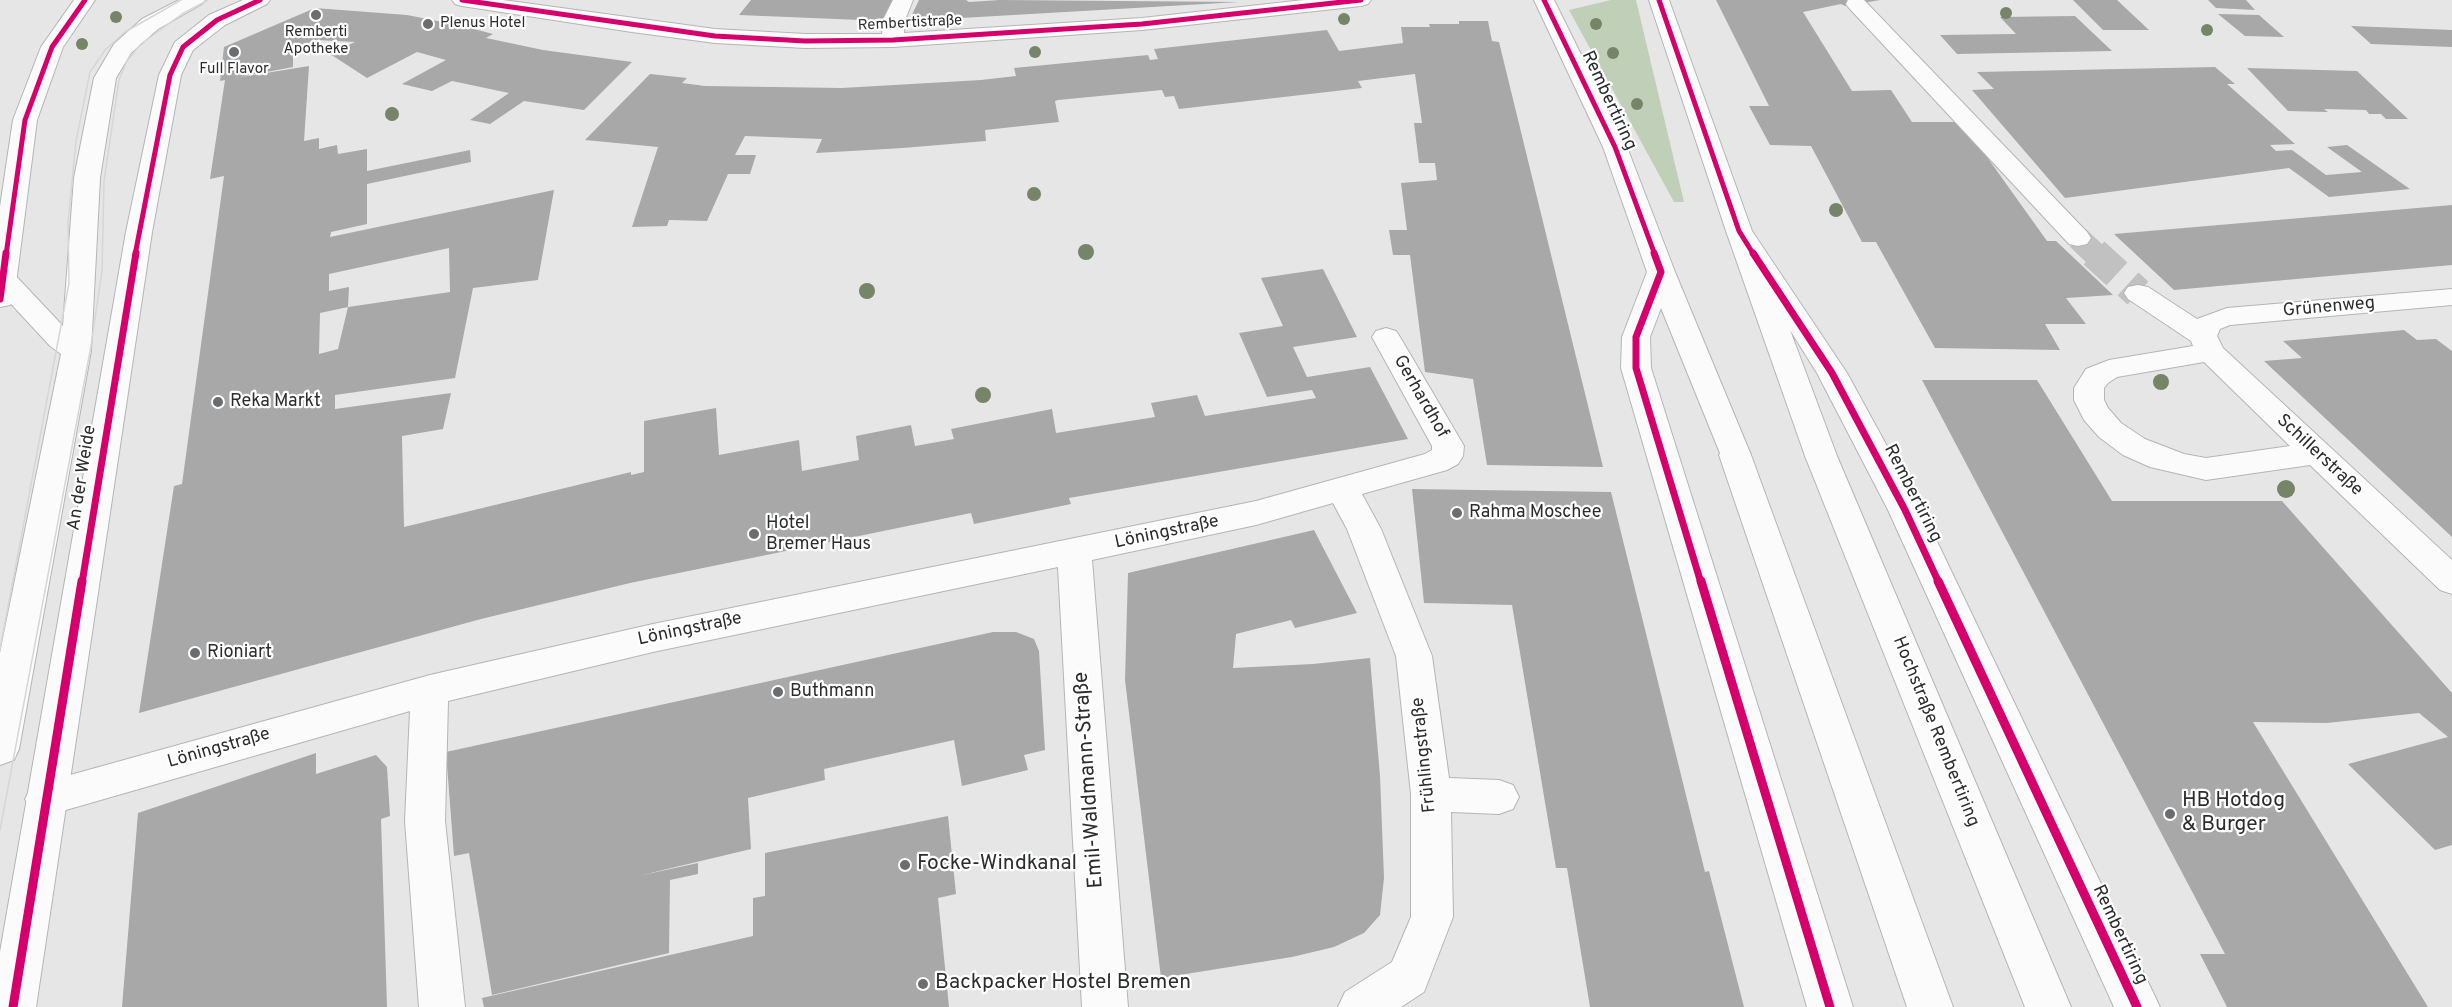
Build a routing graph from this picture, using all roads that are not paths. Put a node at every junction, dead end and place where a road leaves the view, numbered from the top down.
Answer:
1 (85, 0) edge
2 (195, 0) edge
3 (260, 0) edge
4 (462, 0) edge
5 (903, 0) edge
6 (1361, 0) edge
7 (1544, 0) edge
8 (1659, 0) edge
9 (1856, 4) dead end
10 (893, 40) junction
11 (1739, 231) junction
12 (2078, 238) tunnel mouth
13 (1660, 272) junction
14 (2, 289) edge
15 (2138, 293) tunnel mouth
16 (2452, 297) edge
17 (1386, 337) dead end
18 (2207, 337) junction
19 (76, 351) junction
20 (2316, 453) junction
21 (1821, 456) joint
22 (1342, 488) junction
23 (1074, 552) junction
24 (2452, 581) edge
25 (430, 690) junction
26 (0, 748) edge
27 (1431, 794) junction
28 (1499, 797) dead end
29 (45, 799) junction
30 (13, 1007) edge
31 (442, 1007) edge
32 (1105, 1007) edge
33 (1361, 1007) edge
34 (1830, 1007) edge
35 (1930, 1007) edge
36 (2048, 1007) edge
37 (2137, 1007) edge

1 - 14 main road
2 - 19 main road
3 - 29 main road, An der Weide
4 - 10 main road, Rembertistraße
5 - 10 main road
6 - 10 main road, Rembertistraße
7 - 13 main road, Rembertiring
8 - 11 main road, Rembertiring
9 - 12 main road
11 - 21 main road, Rembertiring
11 - 37 main road, Rembertiring
13 - 34 main road
13 - 35 main road, Rembertiring
14 - 19 main road
15 - 18 main road, Schillerstraße
16 - 18 main road, Grünenweg
17 - 22 main road, Gerhardhof
18 - 20 main road, Schillerstraße
18 - 20 main road, Grünenweg
19 - 26 main road
20 - 24 main road, Schillerstraße
21 - 36 main road, Hochstraße Rembertiring
22 - 23 main road, Löningstraße
22 - 27 main road, Frühlingstraße
23 - 25 main road, Löningstraße
23 - 32 main road, Emil-Waldmann-Straße
25 - 29 main road, Löningstraße
25 - 31 main road
27 - 28 main road
27 - 33 main road, Frühlingstraße
29 - 30 main road, An der Weide

